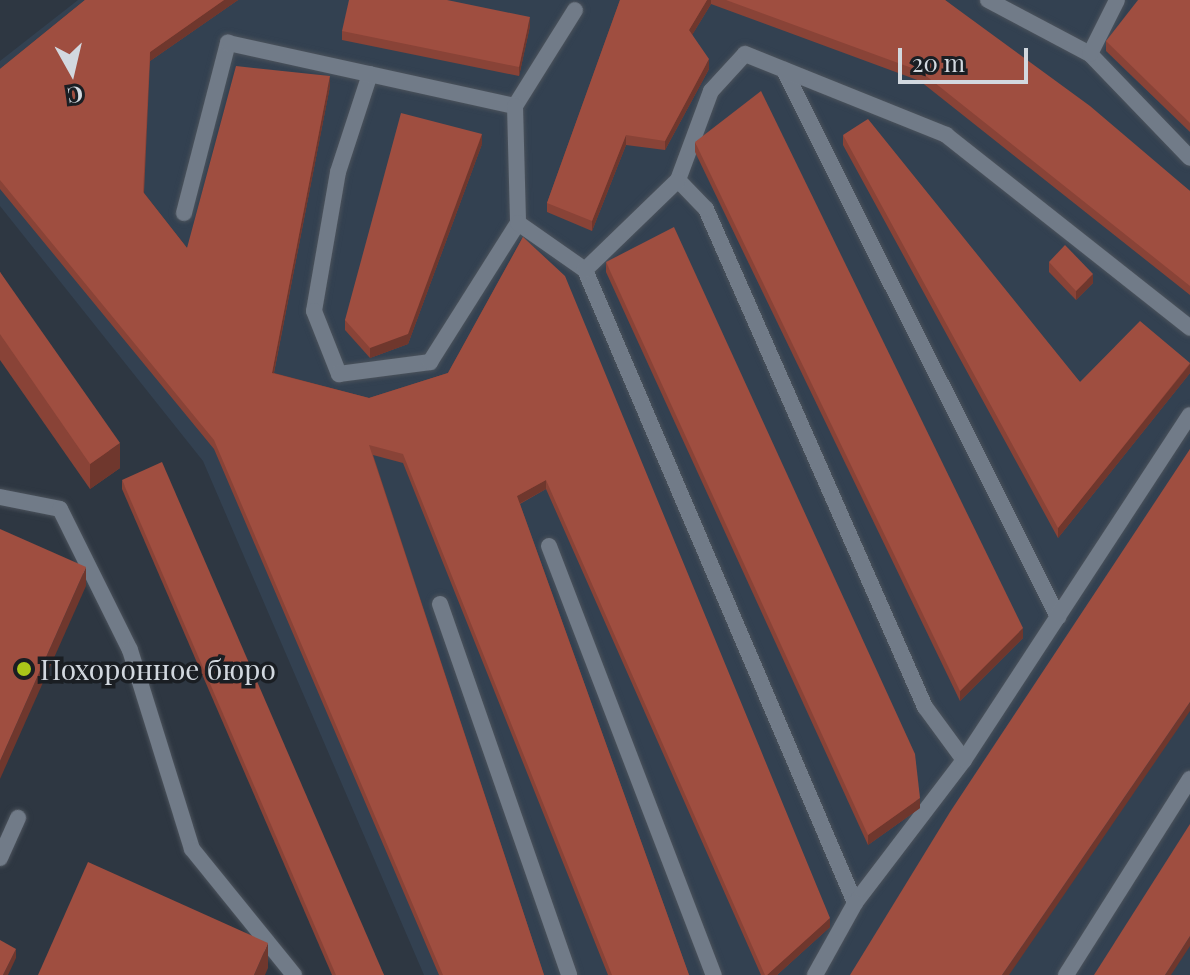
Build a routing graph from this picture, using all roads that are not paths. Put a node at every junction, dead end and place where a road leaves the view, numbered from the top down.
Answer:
1 (988, 0) edge
2 (1117, 0) edge
3 (575, 10) dead end
4 (1090, 54) junction
5 (784, 70) junction
6 (370, 74) junction
7 (515, 106) junction
8 (1190, 158) edge
9 (678, 180) junction
10 (184, 213) dead end
11 (518, 223) junction
12 (585, 270) junction
13 (1190, 328) edge
14 (1190, 415) edge
15 (0, 497) edge
16 (549, 546) dead end
17 (440, 604) dead end
18 (1058, 617) junction
19 (964, 760) junction
20 (1190, 779) edge
21 (18, 818) dead end
22 (0, 858) edge
23 (855, 903) junction
24 (294, 975) edge
25 (569, 975) edge
26 (714, 975) edge
27 (815, 975) edge
28 (1066, 975) edge

1 - 4 lane
2 - 4 lane
3 - 7 lane
4 - 8 lane
5 - 9 lane
5 - 13 lane
5 - 18 lane
6 - 7 lane
6 - 10 lane
6 - 11 lane
7 - 11 lane
9 - 12 lane
9 - 19 lane
11 - 12 lane
12 - 23 lane
14 - 18 lane
15 - 24 lane
16 - 26 lane
17 - 25 lane
18 - 19 lane
19 - 23 lane
20 - 28 lane
21 - 22 lane
23 - 27 lane

